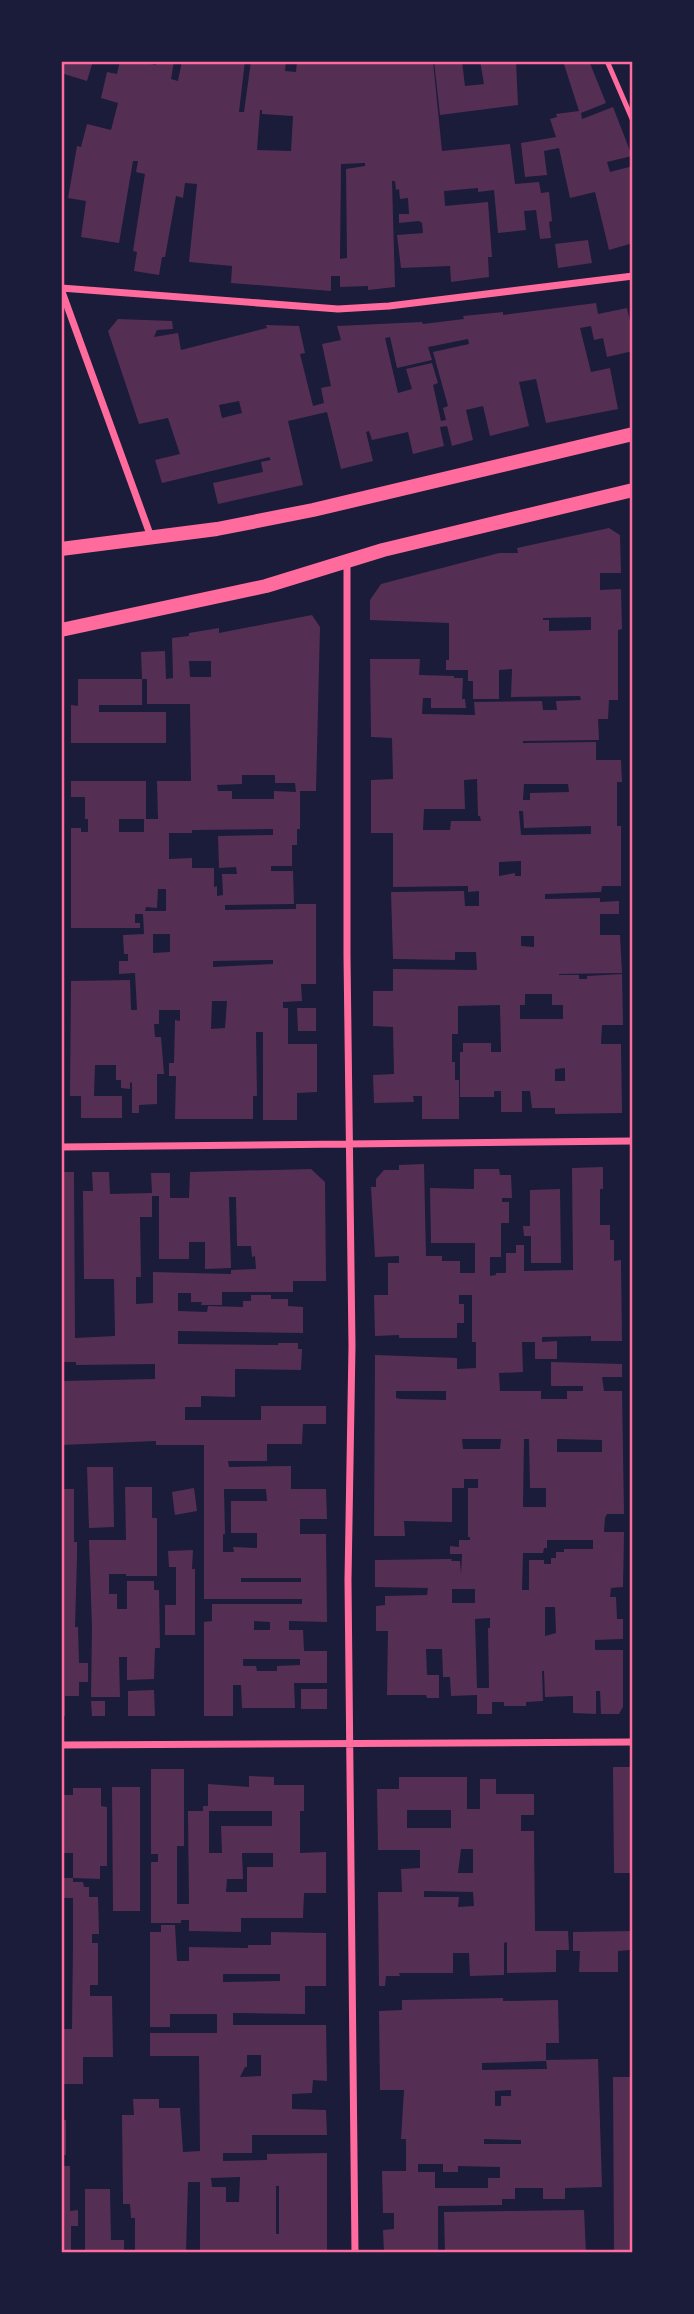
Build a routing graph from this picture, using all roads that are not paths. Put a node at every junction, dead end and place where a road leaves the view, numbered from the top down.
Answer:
1 (607, 61) edge
2 (633, 121) edge
3 (633, 276) edge
4 (61, 289) edge
5 (633, 434) edge
6 (633, 490) edge
7 (151, 537) junction
8 (61, 549) edge
9 (347, 561) junction
10 (61, 630) edge
11 (633, 1141) edge
12 (349, 1143) junction
13 (61, 1147) edge
14 (633, 1742) edge
15 (351, 1743) junction
16 (61, 1745) edge
17 (355, 2253) edge

1 - 2 lane
3 - 4 street
4 - 7 street
5 - 7 main road
6 - 9 main road
7 - 8 main road
9 - 10 main road
9 - 12 street
11 - 12 street
12 - 13 street
12 - 15 street
14 - 15 street
15 - 16 street
15 - 17 street

